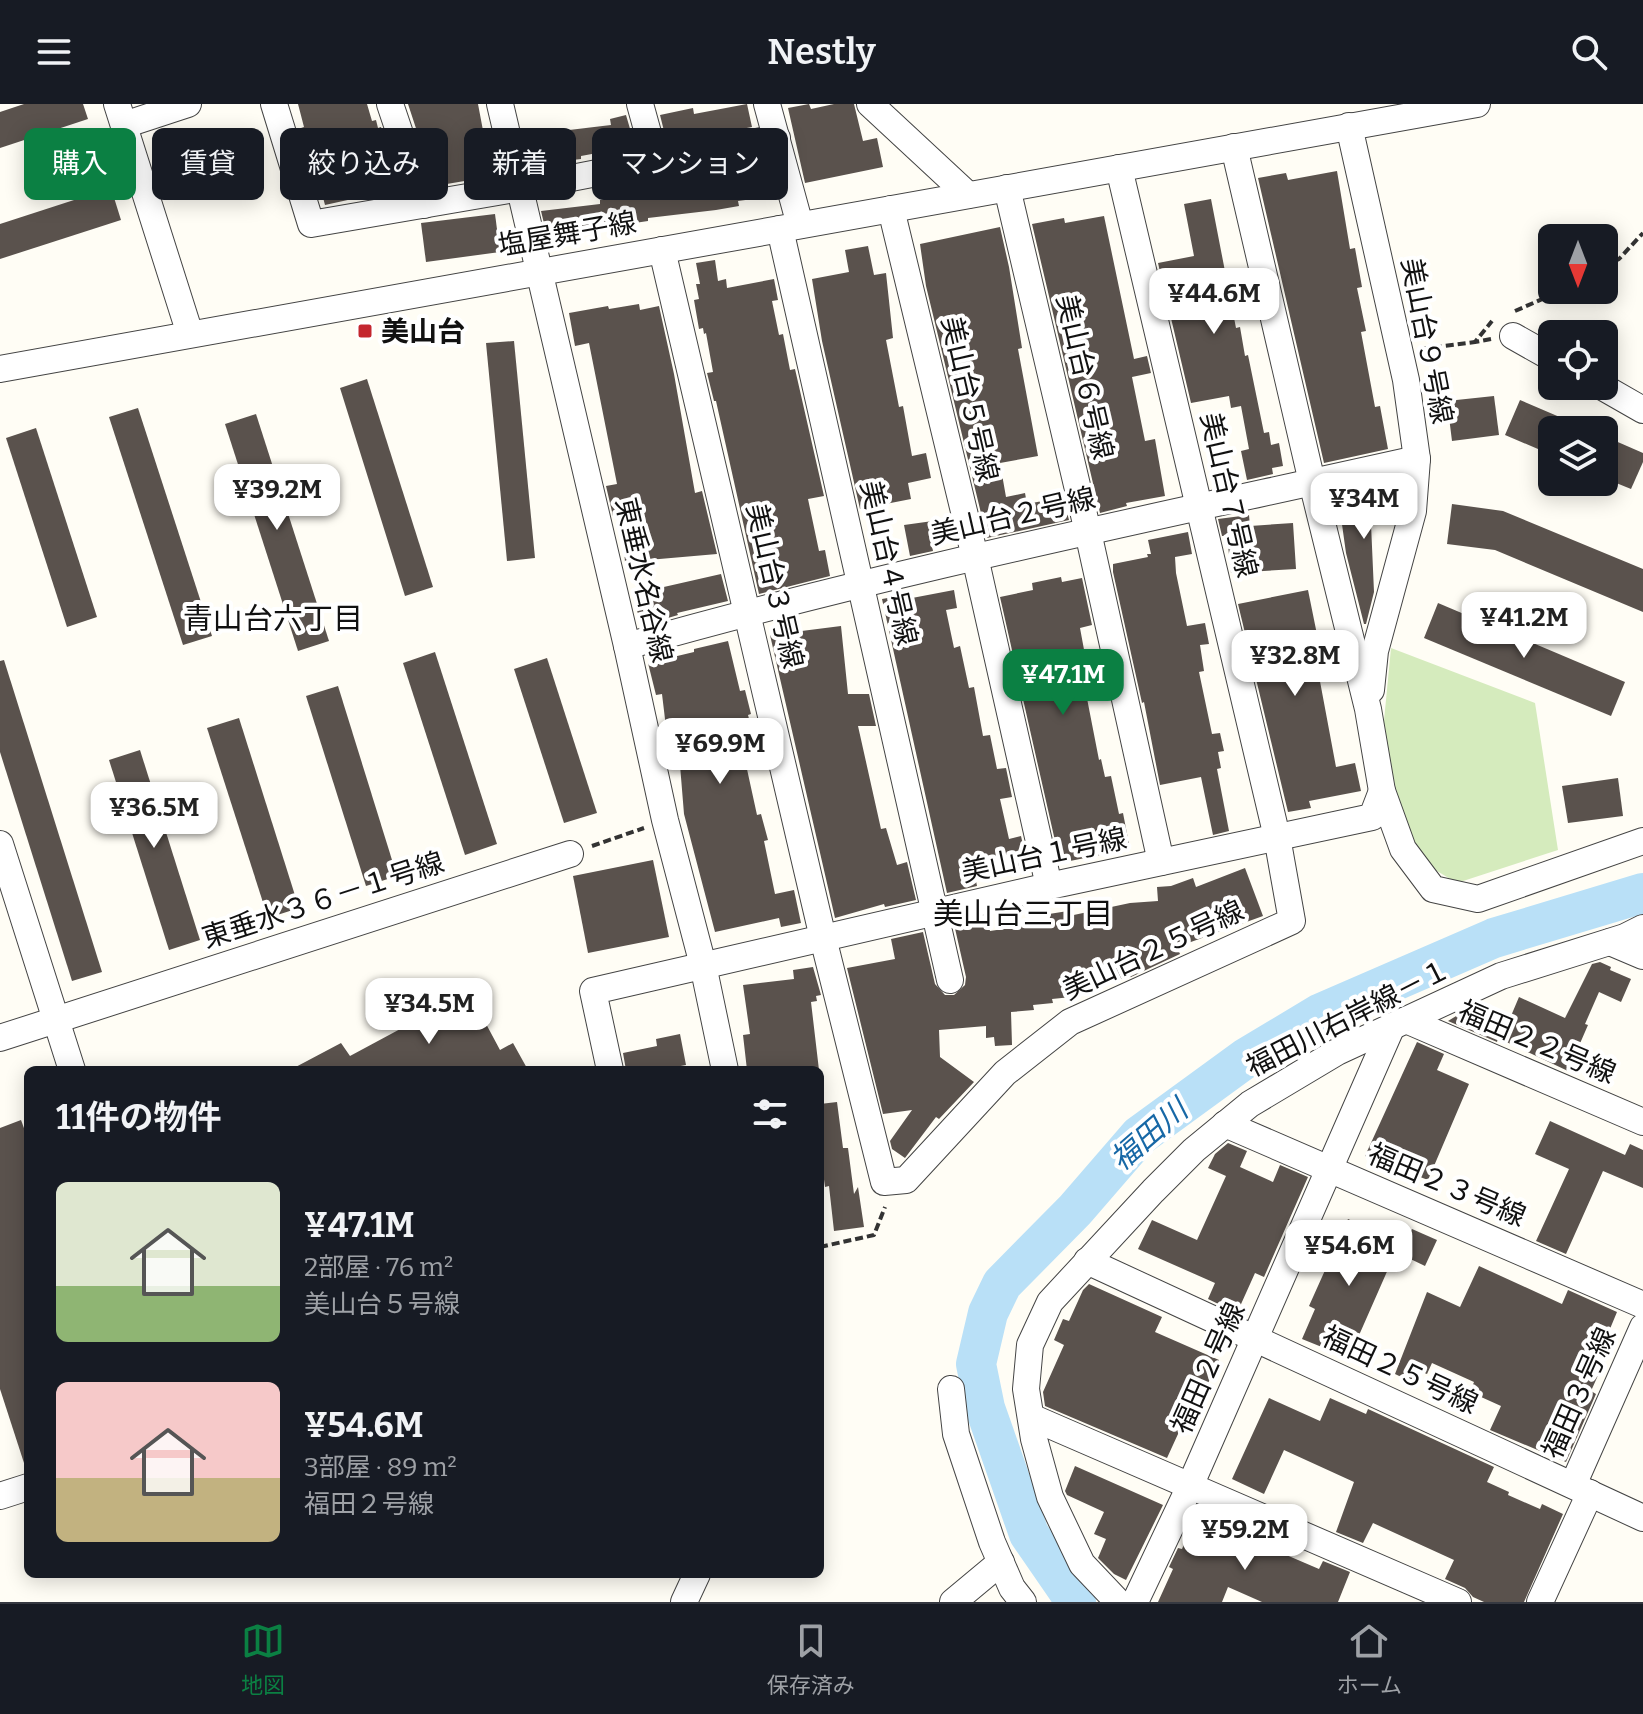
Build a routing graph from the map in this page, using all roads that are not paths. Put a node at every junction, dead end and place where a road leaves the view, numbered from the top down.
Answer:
1 (188, 104) edge
2 (274, 104) edge
3 (390, 104) edge
4 (500, 104) edge
5 (640, 104) edge
6 (767, 104) edge
7 (870, 104) edge
8 (1477, 104) edge
9 (120, 114) edge
10 (1349, 126) junction
11 (506, 128) edge
12 (647, 128) edge
13 (774, 128) edge
14 (1234, 147) junction
15 (1119, 168) junction
16 (1007, 188) junction
17 (968, 195) junction
18 (464, 198) edge
19 (523, 200) edge
20 (786, 200) edge
21 (424, 205) junction
22 (891, 209) junction
23 (790, 227) junction
24 (662, 250) junction
25 (538, 272) junction
26 (190, 334) junction
27 (1513, 336) dead end
28 (1538, 350) edge
29 (0, 369) edge
30 (1618, 396) edge
31 (1643, 410) edge
32 (1417, 459) junction
33 (1312, 482) junction
34 (1199, 508) junction
35 (1088, 532) junction
36 (975, 557) junction
37 (861, 585) junction
38 (748, 612) junction
39 (627, 646) junction
40 (1368, 709) junction
41 (1382, 791) junction
42 (1277, 837) junction
43 (1643, 841) edge
44 (0, 844) edge
45 (570, 854) road end
46 (1161, 862) junction
47 (1049, 886) junction
48 (935, 912) junction
49 (1643, 928) edge
50 (823, 938) junction
51 (1610, 942) junction
52 (1643, 956) edge
53 (703, 965) junction
54 (950, 980) dead end
55 (56, 1020) junction
56 (1399, 1023) junction
57 (0, 1038) edge
58 (71, 1066) edge
59 (609, 1066) edge
60 (724, 1066) edge
61 (1643, 1122) edge
62 (1225, 1124) junction
63 (1330, 1169) junction
64 (1087, 1261) junction
65 (1643, 1305) edge
66 (1643, 1327) edge
67 (1255, 1339) junction
68 (951, 1389) dead end
69 (1031, 1417) junction
70 (1190, 1486) junction
71 (24, 1488) edge
72 (1581, 1489) junction
73 (0, 1496) edge
74 (1643, 1518) edge
75 (1001, 1562) junction
76 (695, 1578) edge
77 (684, 1602) edge
78 (953, 1602) edge
79 (1023, 1602) edge
80 (1118, 1602) edge
81 (1135, 1602) edge
82 (1458, 1602) edge
83 (1540, 1602) edge

1 - 9 street
2 - 21 street
3 - 21 street
4 - 11 street, 東垂水名谷線
5 - 12 street
6 - 13 street, 美山台４号線
7 - 17 street
8 - 10 street, 塩屋舞子線
9 - 26 street
10 - 14 street, 塩屋舞子線
10 - 32 street, 美山台９号線
14 - 15 street, 塩屋舞子線
14 - 33 street
15 - 16 street, 塩屋舞子線
15 - 34 street, 美山台７号線
16 - 17 street, 塩屋舞子線
16 - 35 street, 美山台６号線
17 - 22 street, 塩屋舞子線
18 - 21 street
19 - 25 street, 東垂水名谷線
20 - 23 street, 美山台４号線
22 - 23 street, 塩屋舞子線
22 - 36 street, 美山台５号線
23 - 24 street, 塩屋舞子線
23 - 37 street, 美山台４号線
24 - 25 street, 塩屋舞子線
24 - 38 street, 美山台３号線
25 - 26 street, 塩屋舞子線
25 - 39 street, 東垂水名谷線
26 - 29 street, 塩屋舞子線
27 - 28 street
30 - 31 street
32 - 33 street, 美山台２号線
32 - 40 street, 美山台９号線
33 - 34 street, 美山台２号線
33 - 40 street
34 - 35 street, 美山台２号線
34 - 42 street, 美山台７号線
35 - 36 street, 美山台２号線
35 - 46 street, 美山台６号線
36 - 37 street, 美山台２号線
36 - 47 street, 美山台５号線
37 - 38 street, 美山台２号線
37 - 48 street, 美山台４号線
38 - 39 street, 美山台２号線
38 - 50 street, 美山台３号線
39 - 53 street, 東垂水名谷線
40 - 41 street
41 - 42 street, 美山台１号線
41 - 43 street
42 - 46 street, 美山台１号線
42 - 50 street, 美山台２５号線
44 - 55 street
45 - 55 street, 東垂水３６－１号線
46 - 47 street, 美山台１号線
47 - 48 street, 美山台１号線
48 - 50 street, 美山台１号線
48 - 54 street, 美山台４号線
49 - 51 street, 福田川右岸線－１
50 - 53 street, 美山台１号線
51 - 52 street
51 - 56 street, 福田川右岸線－１
53 - 59 street, 美山台１号線
53 - 60 street, 東垂水名谷線
55 - 57 street, 東垂水３６－１号線
55 - 58 street
56 - 61 street, 福田２２号線
56 - 62 street, 福田川右岸線－１
56 - 63 street, 福田２号線
62 - 63 street, 福田２３号線
62 - 64 street, 福田川右岸線－１
63 - 65 street, 福田２３号線
63 - 67 street, 福田２号線
64 - 67 street, 福田２５号線
64 - 69 street, 福田川右岸線－１
66 - 72 street, 福田３号線
67 - 70 street, 福田２号線
67 - 72 street, 福田２５号線
68 - 75 street
69 - 70 street
69 - 80 street, 福田川右岸線－１
70 - 81 street, 福田２号線
70 - 82 street
71 - 73 street
72 - 74 street, 福田２５号線
72 - 83 street, 福田３号線
75 - 78 street
75 - 79 street
76 - 77 street

